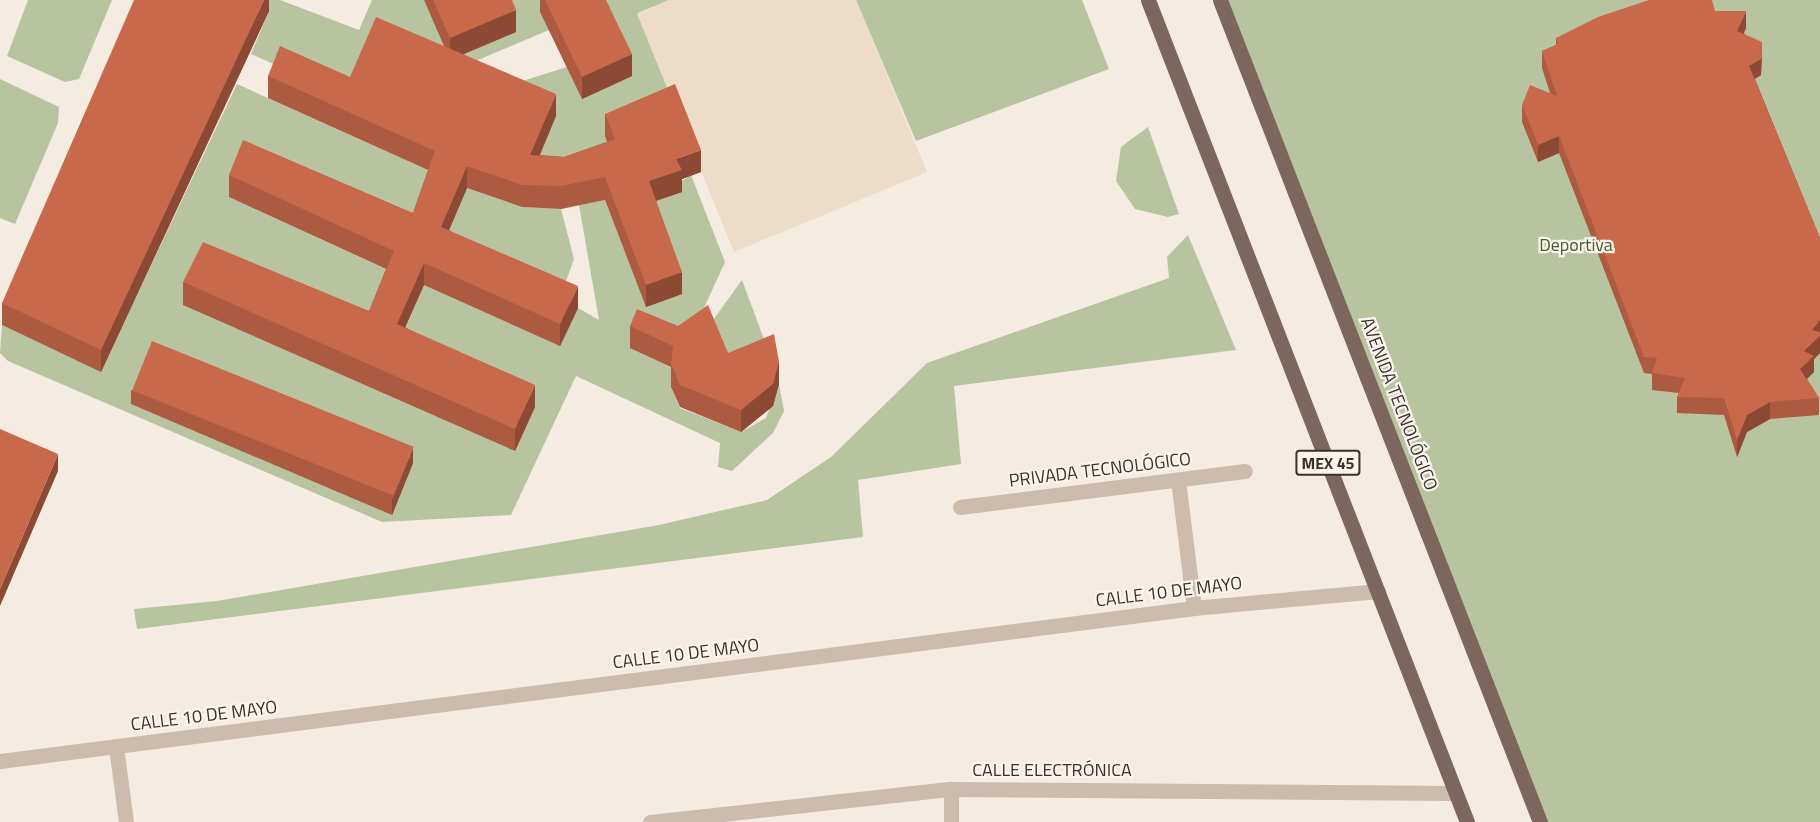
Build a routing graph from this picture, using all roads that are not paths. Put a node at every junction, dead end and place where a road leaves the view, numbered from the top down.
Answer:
1 (1148, 0) edge
2 (1220, 0) edge
3 (1245, 471) dead end
4 (1178, 480) junction
5 (960, 507) dead end
6 (1378, 591) junction
7 (1194, 608) junction
8 (116, 747) junction
9 (0, 761) edge
10 (951, 789) junction
11 (1455, 793) junction
12 (126, 822) edge
13 (650, 822) edge
14 (951, 822) edge
15 (1467, 822) edge
16 (1540, 822) edge

1 - 6 main road, MEX 45
2 - 16 main road, AVENIDA TECNOLÓGICO
3 - 4 street, PRIVADA TECNOLÓGICO
4 - 5 street, PRIVADA TECNOLÓGICO
4 - 7 street
6 - 7 street, CALLE 10 DE MAYO
6 - 11 main road, MEX 45
7 - 8 street, CALLE 10 DE MAYO
8 - 9 street, CALLE 10 DE MAYO
8 - 12 street
10 - 11 street, CALLE ELECTRÓNICA
10 - 13 street, CALLE ELECTRÓNICA
10 - 14 street
11 - 15 main road, MEX 45

